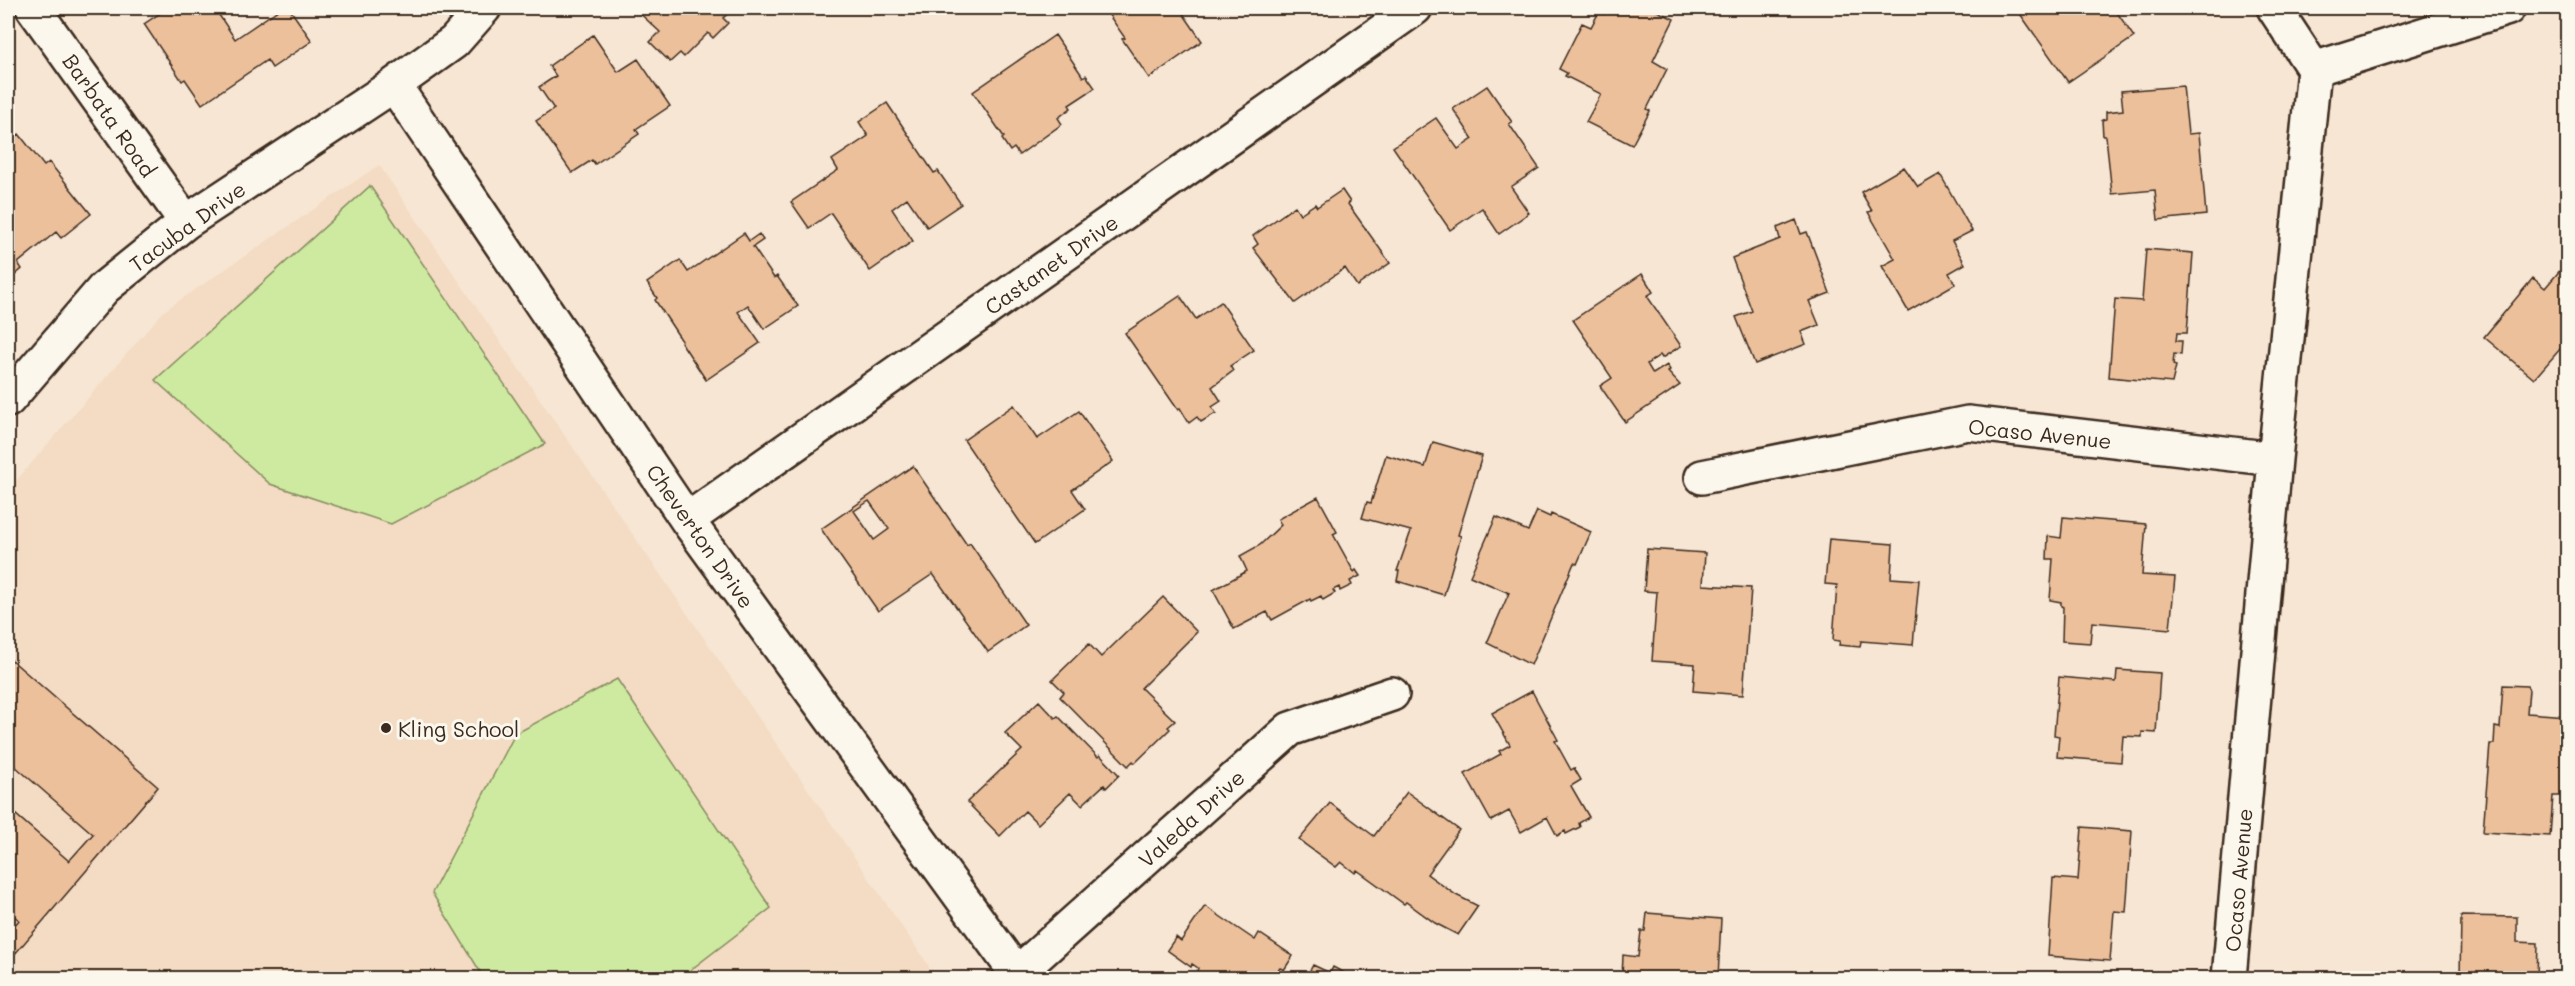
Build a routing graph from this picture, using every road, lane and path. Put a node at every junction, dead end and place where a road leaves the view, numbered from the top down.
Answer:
1 (33, 8) edge
2 (484, 8) edge
3 (1416, 8) edge
4 (2274, 8) edge
5 (2508, 8) edge
6 (2314, 69) junction
7 (394, 85) junction
8 (186, 222) junction
9 (8, 400) edge
10 (2275, 459) junction
11 (1702, 477) dead end
12 (687, 520) junction
13 (1392, 694) dead end
14 (1016, 977) edge
15 (2229, 978) edge

1 - 8 street, Barbata Road
2 - 7 street, Tacuba Drive
3 - 12 street, Castanet Drive
4 - 6 street
5 - 6 street
6 - 10 street, Ocaso Avenue
7 - 8 street, Tacuba Drive
7 - 12 street, Cheverton Drive
8 - 9 street, Tacuba Drive
10 - 11 street, Ocaso Avenue
10 - 15 street, Ocaso Avenue
12 - 14 street, Cheverton Drive
13 - 14 street, Valeda Drive

